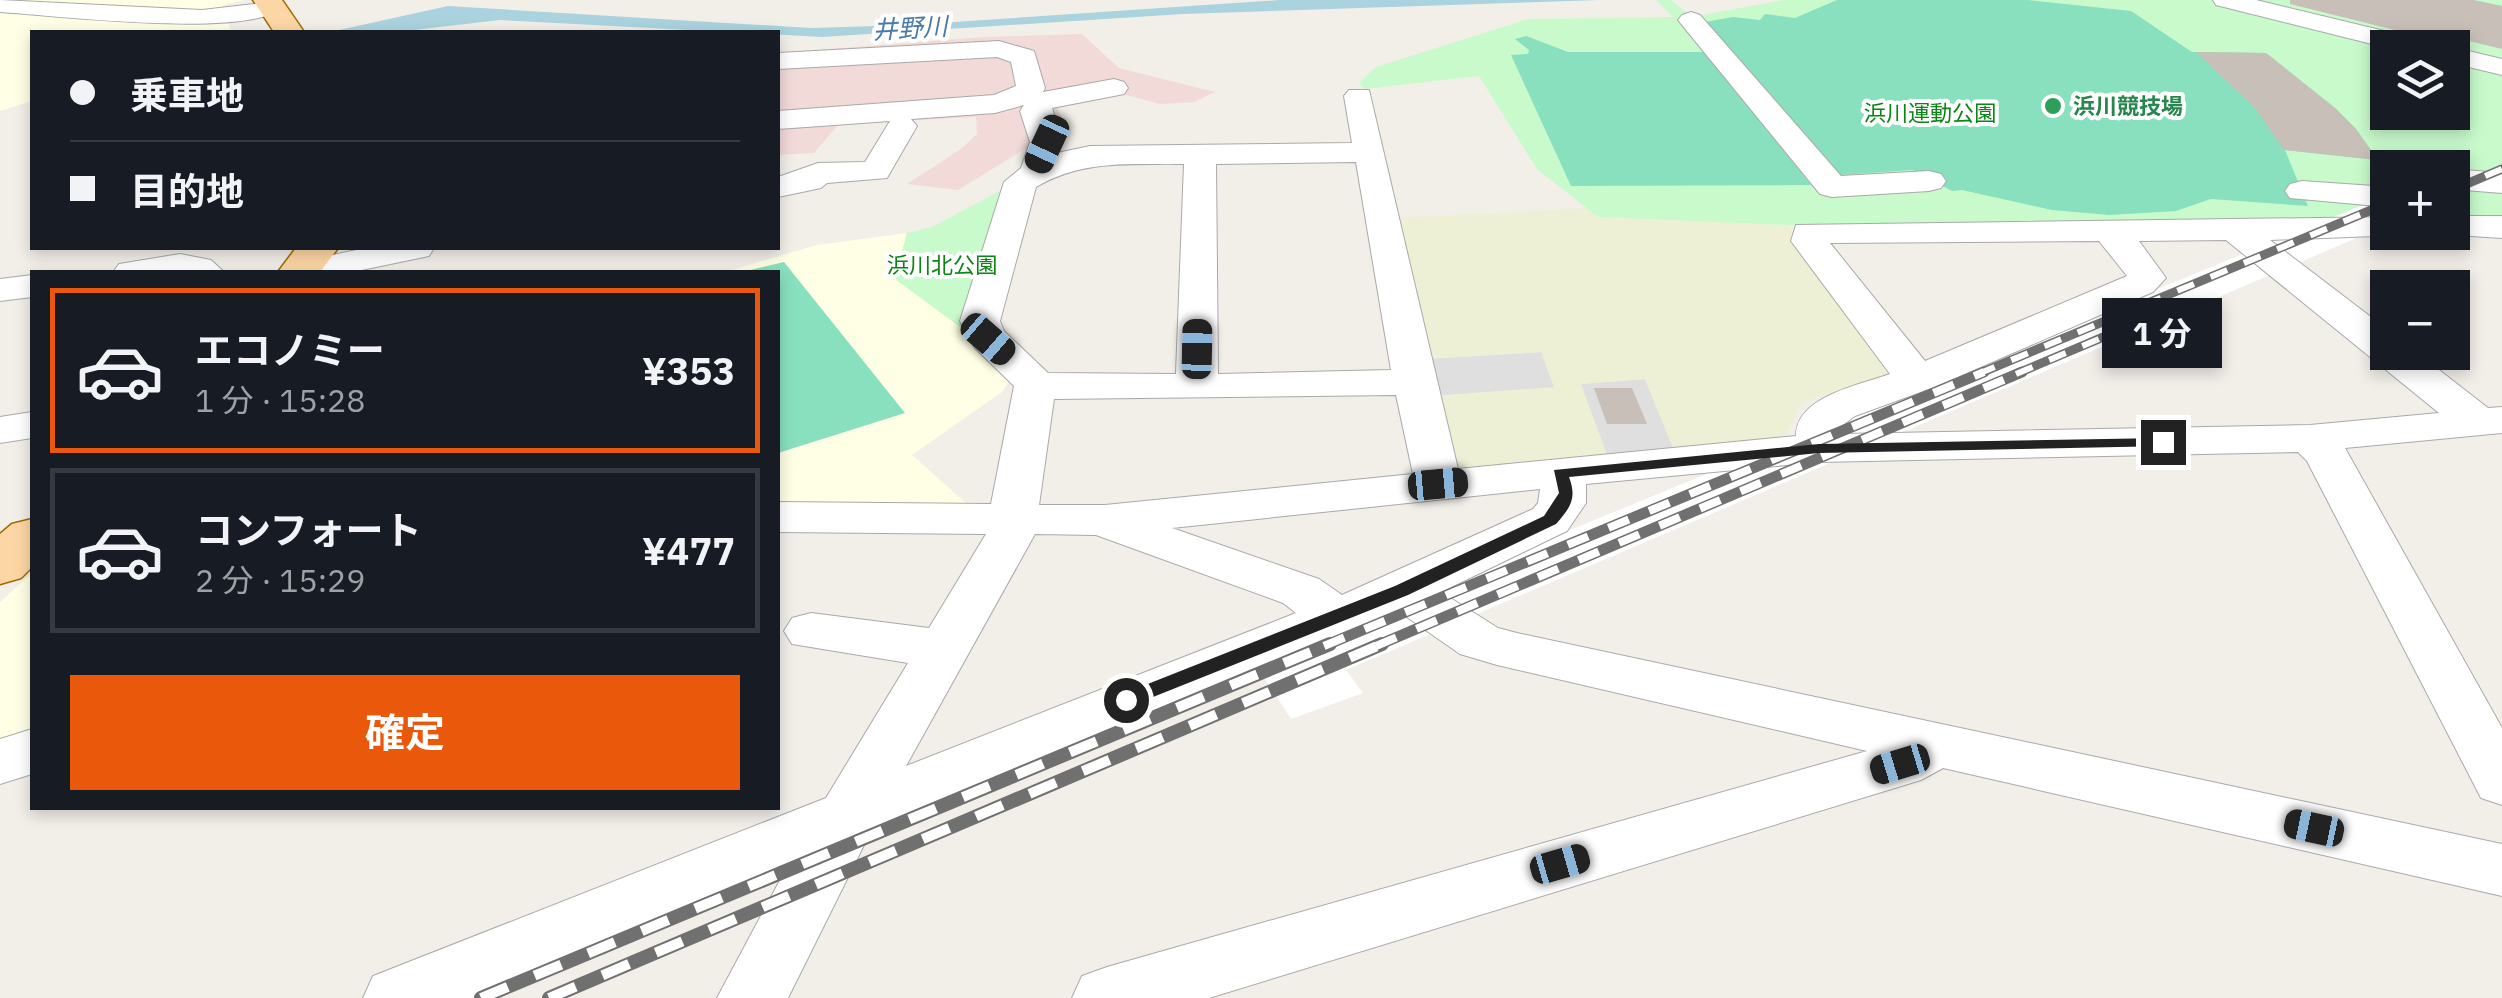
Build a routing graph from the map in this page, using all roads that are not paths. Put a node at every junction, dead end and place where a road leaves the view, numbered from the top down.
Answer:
1 (2225, 0) edge
2 (269, 3) edge
3 (0, 4) edge
4 (1691, 20) dead end
5 (287, 30) edge
6 (2370, 36) edge
7 (2470, 59) edge
8 (2502, 67) edge
9 (781, 71) edge
10 (1114, 88) dead end
11 (1359, 96) dead end
12 (824, 117) junction
13 (780, 120) edge
14 (902, 126) dead end
15 (780, 140) edge
16 (1368, 152) junction
17 (1200, 156) junction
18 (1037, 171) junction
19 (2470, 180) edge
20 (1929, 181) dead end
21 (2502, 183) edge
22 (1886, 186) junction
23 (780, 187) edge
24 (2302, 192) dead end
25 (2370, 196) edge
26 (2502, 227) edge
27 (2370, 228) edge
28 (2470, 228) edge
29 (2234, 229) junction
30 (2108, 230) junction
31 (1929, 231) junction
32 (406, 250) edge
33 (153, 270) edge
34 (202, 270) edge
35 (310, 270) edge
36 (30, 286) edge
37 (0, 290) edge
38 (2370, 337) edge
39 (2415, 370) edge
40 (1922, 378) junction
41 (1414, 382) junction
42 (1034, 386) junction
43 (1197, 388) junction
44 (2490, 421) edge
45 (30, 425) edge
46 (0, 430) edge
47 (2310, 438) junction
48 (1819, 448) junction
49 (1560, 473) junction
50 (1438, 484) junction
51 (780, 517) edge
52 (1011, 519) junction
53 (1105, 520) junction
54 (30, 539) edge
55 (0, 565) edge
56 (1402, 590) junction
57 (1335, 615) junction
58 (811, 630) dead end
59 (944, 649) junction
60 (1938, 745) junction
61 (30, 752) edge
62 (0, 762) edge
63 (2502, 782) edge
64 (848, 814) junction
65 (2502, 870) edge
66 (398, 998) edge
67 (752, 998) edge
68 (1108, 998) edge

1 - 6 street
2 - 3 street
2 - 5 main road
4 - 22 street
7 - 8 street
9 - 12 street
10 - 18 street
11 - 16 street
12 - 13 street
12 - 15 street
14 - 23 street
16 - 17 street
16 - 41 street
17 - 18 street
17 - 43 street
18 - 42 street
19 - 21 street
20 - 22 street
22 - 31 street
24 - 25 street
26 - 28 street
27 - 29 street
29 - 30 street
29 - 38 street
30 - 31 street
30 - 40 street
31 - 40 street
32 - 35 street
33 - 34 street
36 - 37 street
39 - 44 street
40 - 48 street
41 - 43 street
41 - 50 street
42 - 43 street
42 - 52 street
44 - 47 street
45 - 46 street
47 - 48 street
47 - 63 street
48 - 49 street
49 - 50 street
49 - 56 street
50 - 53 street
51 - 52 street
52 - 53 street
52 - 59 street
53 - 57 street
54 - 55 main road
56 - 57 street
56 - 60 street
57 - 64 street
58 - 59 street
59 - 64 street
60 - 65 street
60 - 68 street
61 - 62 street
64 - 66 street
64 - 67 street

